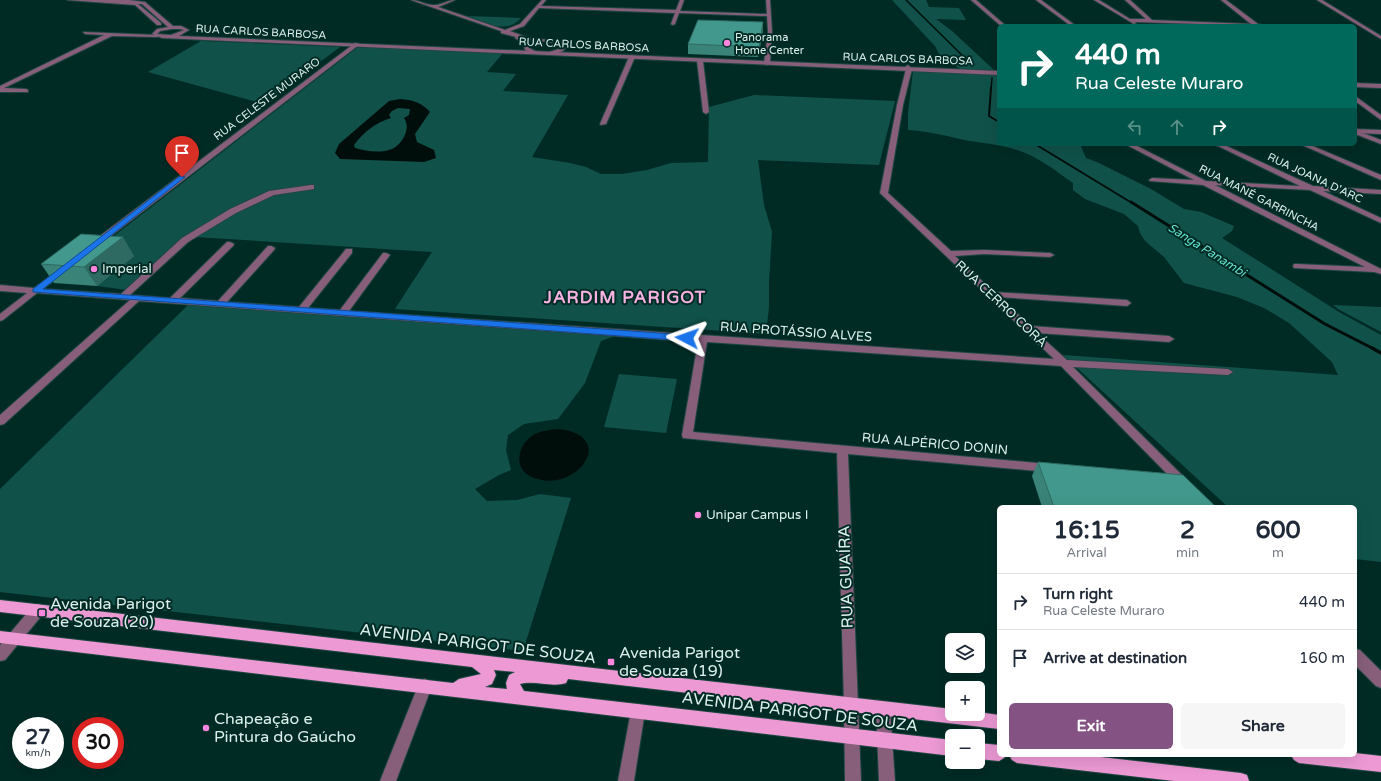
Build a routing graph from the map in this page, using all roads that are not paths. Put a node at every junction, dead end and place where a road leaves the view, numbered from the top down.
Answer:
1 (68, 0) edge
2 (94, 0) edge
3 (118, 0) edge
4 (442, 0) edge
5 (453, 0) edge
6 (539, 0) edge
7 (544, 0) edge
8 (682, 0) edge
9 (768, 0) edge
10 (973, 0) edge
11 (1038, 0) edge
12 (1096, 0) edge
13 (1104, 0) edge
14 (1127, 0) edge
15 (1132, 0) edge
16 (1223, 0) edge
17 (1312, 0) edge
18 (1319, 0) edge
19 (1369, 0) edge
20 (1381, 0) edge
21 (411, 1) edge
22 (429, 7) junction
23 (538, 7) junction
24 (152, 9) junction
25 (143, 11) junction
26 (677, 11) junction
27 (769, 15) junction
28 (1128, 20) junction
29 (1136, 20) junction
30 (1154, 23) edge
31 (673, 24) dead end
32 (1002, 24) edge
33 (1071, 24) edge
34 (1135, 24) edge
35 (1142, 24) edge
36 (1188, 24) edge
37 (1254, 24) edge
38 (1350, 24) edge
39 (172, 28) junction
40 (1357, 28) edge
41 (164, 29) junction
42 (1357, 29) edge
43 (1367, 30) junction
44 (1381, 30) edge
45 (500, 31) junction
46 (186, 32) junction
47 (85, 33) dead end
48 (111, 34) junction
49 (156, 35) junction
50 (169, 36) junction
51 (1381, 38) edge
52 (1381, 43) edge
53 (352, 45) junction
54 (527, 47) junction
55 (443, 48) junction
56 (563, 48) junction
57 (534, 52) junction
58 (551, 53) junction
59 (632, 57) junction
60 (700, 60) junction
61 (767, 62) junction
62 (908, 68) junction
63 (997, 71) edge
64 (1357, 84) edge
65 (1381, 85) edge
66 (0, 89) edge
67 (26, 91) dead end
68 (1357, 100) edge
69 (706, 112) dead end
70 (1381, 118) edge
71 (603, 124) dead end
72 (1357, 131) edge
73 (1357, 132) edge
74 (1381, 132) edge
75 (1381, 142) edge
76 (1132, 146) edge
77 (1221, 146) edge
78 (1308, 146) edge
79 (1381, 178) edge
80 (1152, 180) dead end
81 (1204, 183) junction
82 (311, 187) dead end
83 (1311, 189) junction
84 (1381, 192) edge
85 (1381, 221) edge
86 (230, 244) dead end
87 (90, 245) edge
88 (271, 248) dead end
89 (349, 251) dead end
90 (948, 254) junction
91 (386, 255) dead end
92 (1050, 255) dead end
93 (65, 264) edge
94 (1297, 266) dead end
95 (1380, 271) edge
96 (0, 288) edge
97 (31, 290) junction
98 (990, 294) junction
99 (123, 297) junction
100 (136, 299) junction
101 (172, 301) junction
102 (1127, 303) dead end
103 (218, 305) junction
104 (0, 310) edge
105 (300, 310) junction
106 (343, 312) junction
107 (0, 318) edge
108 (1027, 329) junction
109 (703, 339) junction
110 (1169, 339) dead end
111 (1064, 363) junction
112 (1228, 372) dead end
113 (0, 421) edge
114 (842, 450) junction
115 (1062, 469) edge
116 (1164, 478) edge
117 (1180, 479) junction
118 (1191, 490) edge
119 (0, 606) edge
120 (35, 610) junction
121 (0, 613) edge
122 (7, 638) edge
123 (0, 655) edge
124 (1357, 657) edge
125 (476, 662) junction
126 (611, 678) junction
127 (1381, 681) edge
128 (426, 686) junction
129 (520, 696) junction
130 (851, 704) junction
131 (883, 709) junction
132 (638, 711) junction
133 (997, 722) edge
134 (852, 736) junction
135 (884, 740) junction
136 (945, 747) edge
137 (985, 751) edge
138 (997, 753) edge
139 (1034, 757) edge
140 (1317, 757) edge
141 (1381, 764) edge
142 (388, 781) edge
143 (626, 781) edge
144 (853, 781) edge
145 (887, 781) edge
146 (1241, 781) edge

1 - 2 street
2 - 25 street
3 - 24 street, RUA CARLOS BARBOSA
4 - 22 street
5 - 22 street
6 - 45 street
7 - 23 street
8 - 26 street
9 - 27 street
10 - 32 street
11 - 33 street
12 - 28 street
13 - 29 street
14 - 30 street
15 - 30 street
16 - 37 street
17 - 38 street
18 - 43 street
19 - 20 street
21 - 22 street
22 - 45 street
23 - 26 street
23 - 45 street
24 - 25 street
24 - 39 street, RUA CARLOS BARBOSA
25 - 41 street
26 - 27 street
26 - 31 street
27 - 61 street
28 - 29 street
28 - 34 street
29 - 30 street
29 - 35 street
30 - 36 street
39 - 41 street, RUA CARLOS BARBOSA
39 - 46 street, RUA CARLOS BARBOSA
40 - 43 street
41 - 49 street, RUA CARLOS BARBOSA
42 - 52 street
43 - 44 street
43 - 51 street
45 - 54 street
45 - 56 street
46 - 50 street, RUA CARLOS BARBOSA
46 - 53 street, RUA CARLOS BARBOSA
47 - 48 street, RUA CARLOS BARBOSA
48 - 49 street, RUA CARLOS BARBOSA
48 - 66 street
49 - 50 street, RUA CARLOS BARBOSA
50 - 53 street, RUA CARLOS BARBOSA
53 - 55 street, RUA CARLOS BARBOSA
53 - 87 street, RUA CELESTE MURARO
54 - 55 street, RUA CARLOS BARBOSA
54 - 56 street, RUA CARLOS BARBOSA
54 - 57 street
55 - 57 street, RUA CARLOS BARBOSA
56 - 58 street
56 - 61 street, RUA CARLOS BARBOSA
57 - 58 street, RUA CARLOS BARBOSA
58 - 59 street, RUA CARLOS BARBOSA
59 - 60 street, RUA CARLOS BARBOSA
59 - 71 street
60 - 61 street, RUA CARLOS BARBOSA
60 - 69 street
61 - 62 street, RUA CARLOS BARBOSA
62 - 63 street, RUA CARLOS BARBOSA
62 - 90 street, RUA CERRO CORÁ
64 - 65 street
66 - 67 street
68 - 70 street
72 - 74 street
73 - 75 street
76 - 81 street, RUA MANÉ GARRINCHA
77 - 83 street, RUA JOANA D'ARC
78 - 79 street
80 - 81 street
81 - 83 street
81 - 95 street, RUA MANÉ GARRINCHA
82 - 99 street
83 - 84 street
83 - 85 street, RUA JOANA D'ARC
86 - 101 street
88 - 103 street
89 - 105 street
90 - 92 street
90 - 98 street, RUA CERRO CORÁ
91 - 106 street
93 - 97 street
94 - 95 street
96 - 97 street, RUA PROTÁSSIO ALVES
97 - 99 street, RUA PROTÁSSIO ALVES
97 - 104 street
97 - 107 street
98 - 102 street
98 - 108 street, RUA CERRO CORÁ
99 - 100 street, RUA PROTÁSSIO ALVES
100 - 101 street, RUA PROTÁSSIO ALVES
100 - 113 street
101 - 103 street, RUA PROTÁSSIO ALVES
103 - 105 street, RUA PROTÁSSIO ALVES
105 - 106 street, RUA PROTÁSSIO ALVES
106 - 109 street, RUA PROTÁSSIO ALVES
108 - 110 street
108 - 111 street, RUA CERRO CORÁ
109 - 111 street, RUA PROTÁSSIO ALVES
109 - 114 street, RUA ALPÉRICO DONIN
111 - 112 street, RUA PROTÁSSIO ALVES
111 - 117 street, RUA CERRO CORÁ
114 - 115 street, RUA ALPÉRICO DONIN
114 - 130 street, RUA GUAÍRA
116 - 117 street
117 - 118 street, RUA CERRO CORÁ
119 - 120 main road, AVENIDA PARIGOT DE SOUZA
120 - 121 main road
120 - 122 street
120 - 125 main road, AVENIDA PARIGOT DE SOUZA
122 - 123 street
122 - 128 main road, AVENIDA PARIGOT DE SOUZA
124 - 127 street
125 - 126 main road, AVENIDA PARIGOT DE SOUZA
125 - 128 main road
126 - 129 main road
126 - 130 main road, AVENIDA PARIGOT DE SOUZA
128 - 129 main road, AVENIDA PARIGOT DE SOUZA
128 - 142 street
129 - 132 main road, AVENIDA PARIGOT DE SOUZA
130 - 131 main road, AVENIDA PARIGOT DE SOUZA
130 - 134 street, RUA GUAÍRA
131 - 133 main road, AVENIDA PARIGOT DE SOUZA
131 - 135 street
132 - 134 main road, AVENIDA PARIGOT DE SOUZA
132 - 143 street
134 - 135 main road, AVENIDA PARIGOT DE SOUZA
134 - 144 street
135 - 136 main road, AVENIDA PARIGOT DE SOUZA
135 - 145 street
137 - 138 main road
139 - 146 main road
140 - 141 main road

